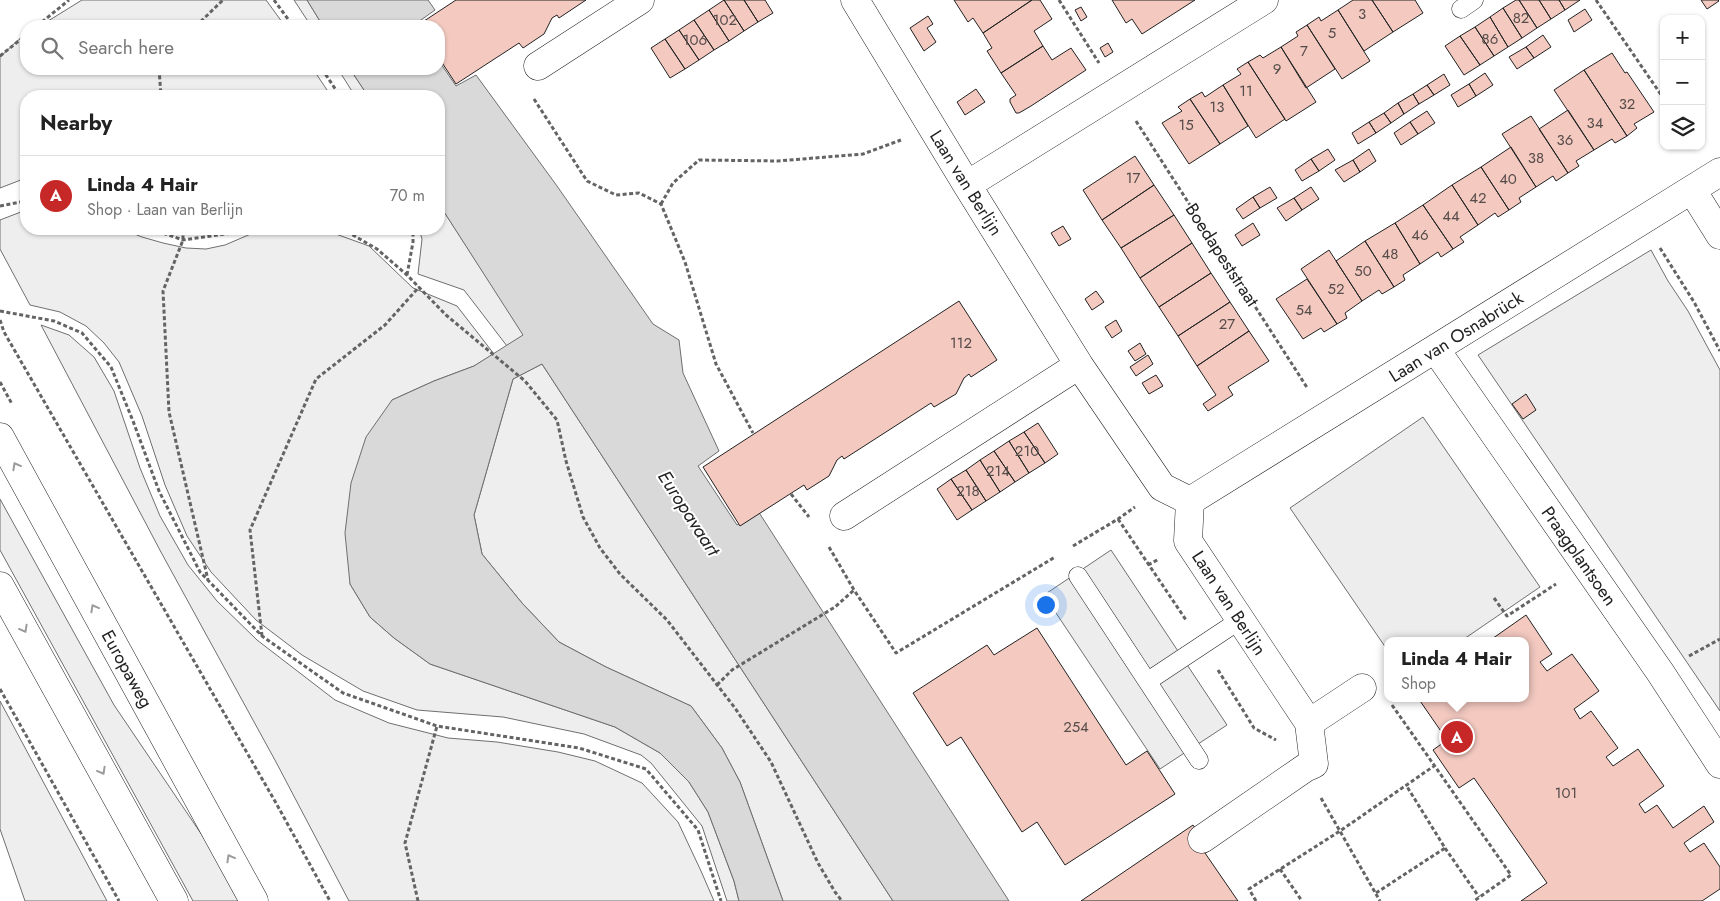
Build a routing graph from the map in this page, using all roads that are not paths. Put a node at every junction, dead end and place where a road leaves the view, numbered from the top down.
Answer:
1 (640, 0) edge
2 (855, 0) edge
3 (1264, 0) edge
4 (538, 66) dead end
5 (1720, 172) edge
6 (967, 185) junction
7 (1692, 190) junction
8 (1720, 235) edge
9 (1436, 350) junction
10 (1079, 365) junction
11 (0, 437) edge
12 (1190, 501) junction
13 (844, 516) dead end
14 (1078, 576) dead end
15 (0, 586) edge
16 (1240, 620) junction
17 (1148, 681) junction
18 (1362, 688) dead end
19 (1309, 723) junction
20 (1199, 760) dead end
21 (1720, 764) edge
22 (1202, 839) dead end
23 (174, 901) edge
24 (254, 901) edge

1 - 4 street
2 - 6 street, Laan van Berlijn
3 - 6 street
5 - 7 street, Laan van Osnabrück
6 - 10 street, Laan van Berlijn
7 - 8 street
7 - 9 street, Laan van Osnabrück
9 - 12 street, Laan van Osnabrück
9 - 21 street, Praagplantsoen
10 - 12 street, Laan van Berlijn
10 - 13 street
24 -> 11 street, Europaweg
12 - 16 street, Laan van Berlijn
14 - 17 lane
15 -> 23 street
16 - 17 lane
16 - 19 street, Laan van Berlijn
17 - 20 lane
18 - 19 street
19 - 22 street, Laan van Berlijn

